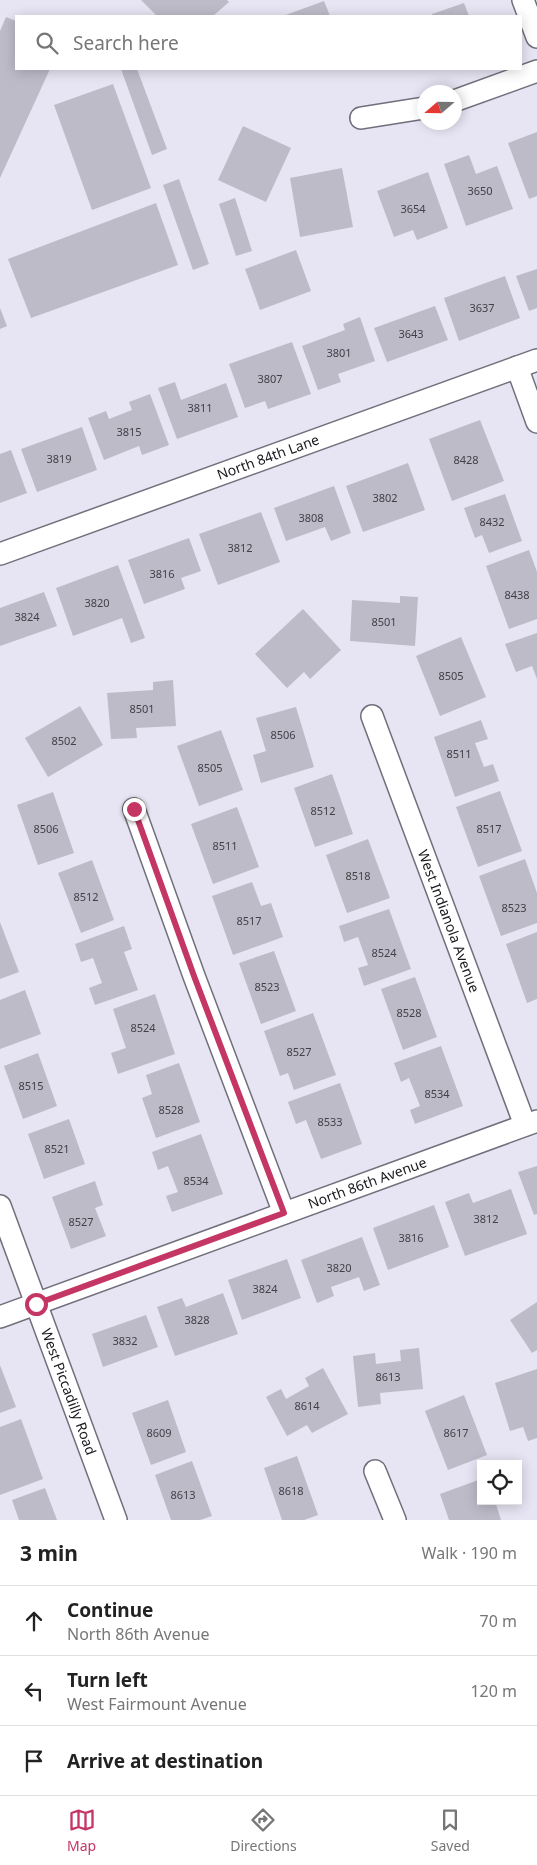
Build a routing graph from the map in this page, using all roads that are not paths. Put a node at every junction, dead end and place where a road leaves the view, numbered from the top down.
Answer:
1 (523, 0) edge
2 (537, 37) edge
3 (537, 71) edge
4 (462, 98) edge
5 (417, 109) edge
6 (361, 118) dead end
7 (537, 360) edge
8 (517, 367) junction
9 (537, 422) edge
10 (0, 554) edge
11 (372, 716) dead end
12 (134, 809) dead end
13 (531, 1123) edge
14 (0, 1206) edge
15 (284, 1213) junction
16 (36, 1304) junction
17 (0, 1317) edge
18 (375, 1472) dead end
19 (116, 1520) edge
20 (395, 1520) edge

1 - 2 street
3 - 4 street
5 - 6 street
7 - 8 street, North 84th Lane
8 - 9 street
8 - 10 street, North 84th Lane
11 - 13 street, West Indianola Avenue
12 - 15 street
13 - 15 street, North 86th Avenue
14 - 16 street, West Piccadilly Road
15 - 16 street, North 86th Avenue
16 - 17 street, North 86th Avenue
16 - 19 street, West Piccadilly Road
18 - 20 street

